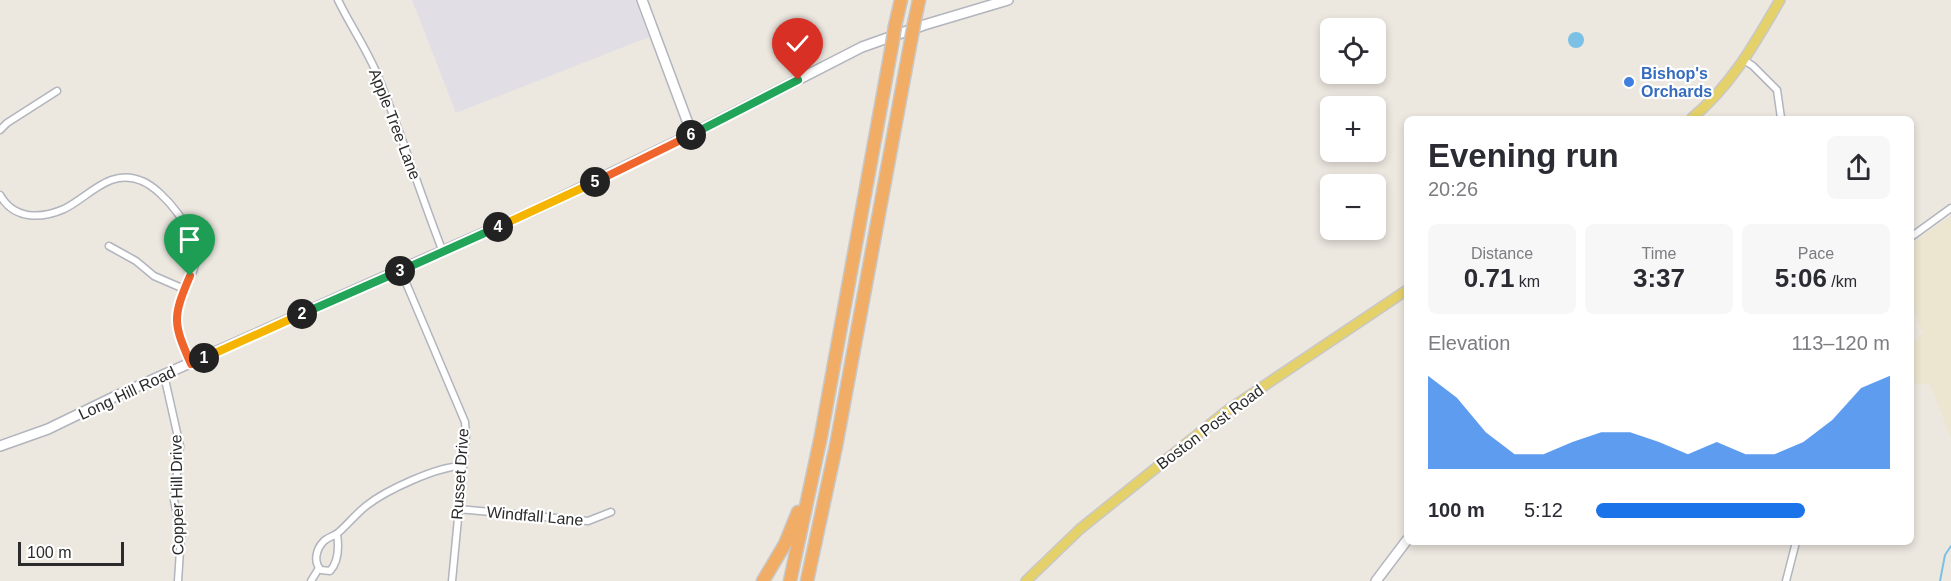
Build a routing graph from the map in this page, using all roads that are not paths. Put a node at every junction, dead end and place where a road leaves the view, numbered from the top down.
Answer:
1 (338, 0) edge
2 (642, 0) edge
3 (901, 0) edge
4 (919, 0) edge
5 (1008, 0) edge
6 (1780, 0) edge
7 (1744, 60) junction
8 (57, 91) dead end
9 (1694, 116) edge
10 (1781, 116) edge
11 (0, 129) edge
12 (692, 134) junction
13 (0, 195) edge
14 (1951, 208) edge
15 (1914, 235) edge
16 (109, 246) dead end
17 (443, 252) junction
18 (402, 271) junction
19 (184, 290) junction
20 (1404, 292) edge
21 (191, 364) junction
22 (164, 375) junction
23 (821, 436) junction
24 (0, 446) edge
25 (463, 466) junction
26 (458, 509) junction
27 (611, 512) dead end
28 (337, 534) junction
29 (1404, 544) edge
30 (1795, 545) edge
31 (319, 568) junction
32 (178, 581) edge
33 (311, 581) edge
34 (452, 581) edge
35 (763, 581) edge
36 (790, 581) edge
37 (807, 581) edge
38 (1026, 581) edge
39 (1376, 581) edge
40 (1786, 581) edge

1 - 17 street, Apple Tree Lane
2 - 12 street
3 - 23 highway, bridge
4 - 37 highway, bridge
5 - 12 street, Long Hill Road
6 - 7 main road
7 - 9 main road
7 - 10 street
8 - 11 street
12 - 17 street, Long Hill Road
13 - 19 street
14 - 15 street
16 - 19 street
17 - 18 street, Long Hill Road
18 - 21 street, Long Hill Road
18 - 25 street, Russet Drive
19 - 21 street
20 - 38 main road, Boston Post Road
21 - 22 street, Long Hill Road
22 - 24 street, Long Hill Road
22 - 32 street, Copper Hill Drive
23 - 35 highway
23 - 36 highway
25 - 26 street, Russet Drive
25 - 28 street
26 - 27 street, Windfall Lane
26 - 34 street, Russet Drive
28 - 31 street
28 - 31 street
29 - 39 street
30 - 40 street
31 - 33 street

